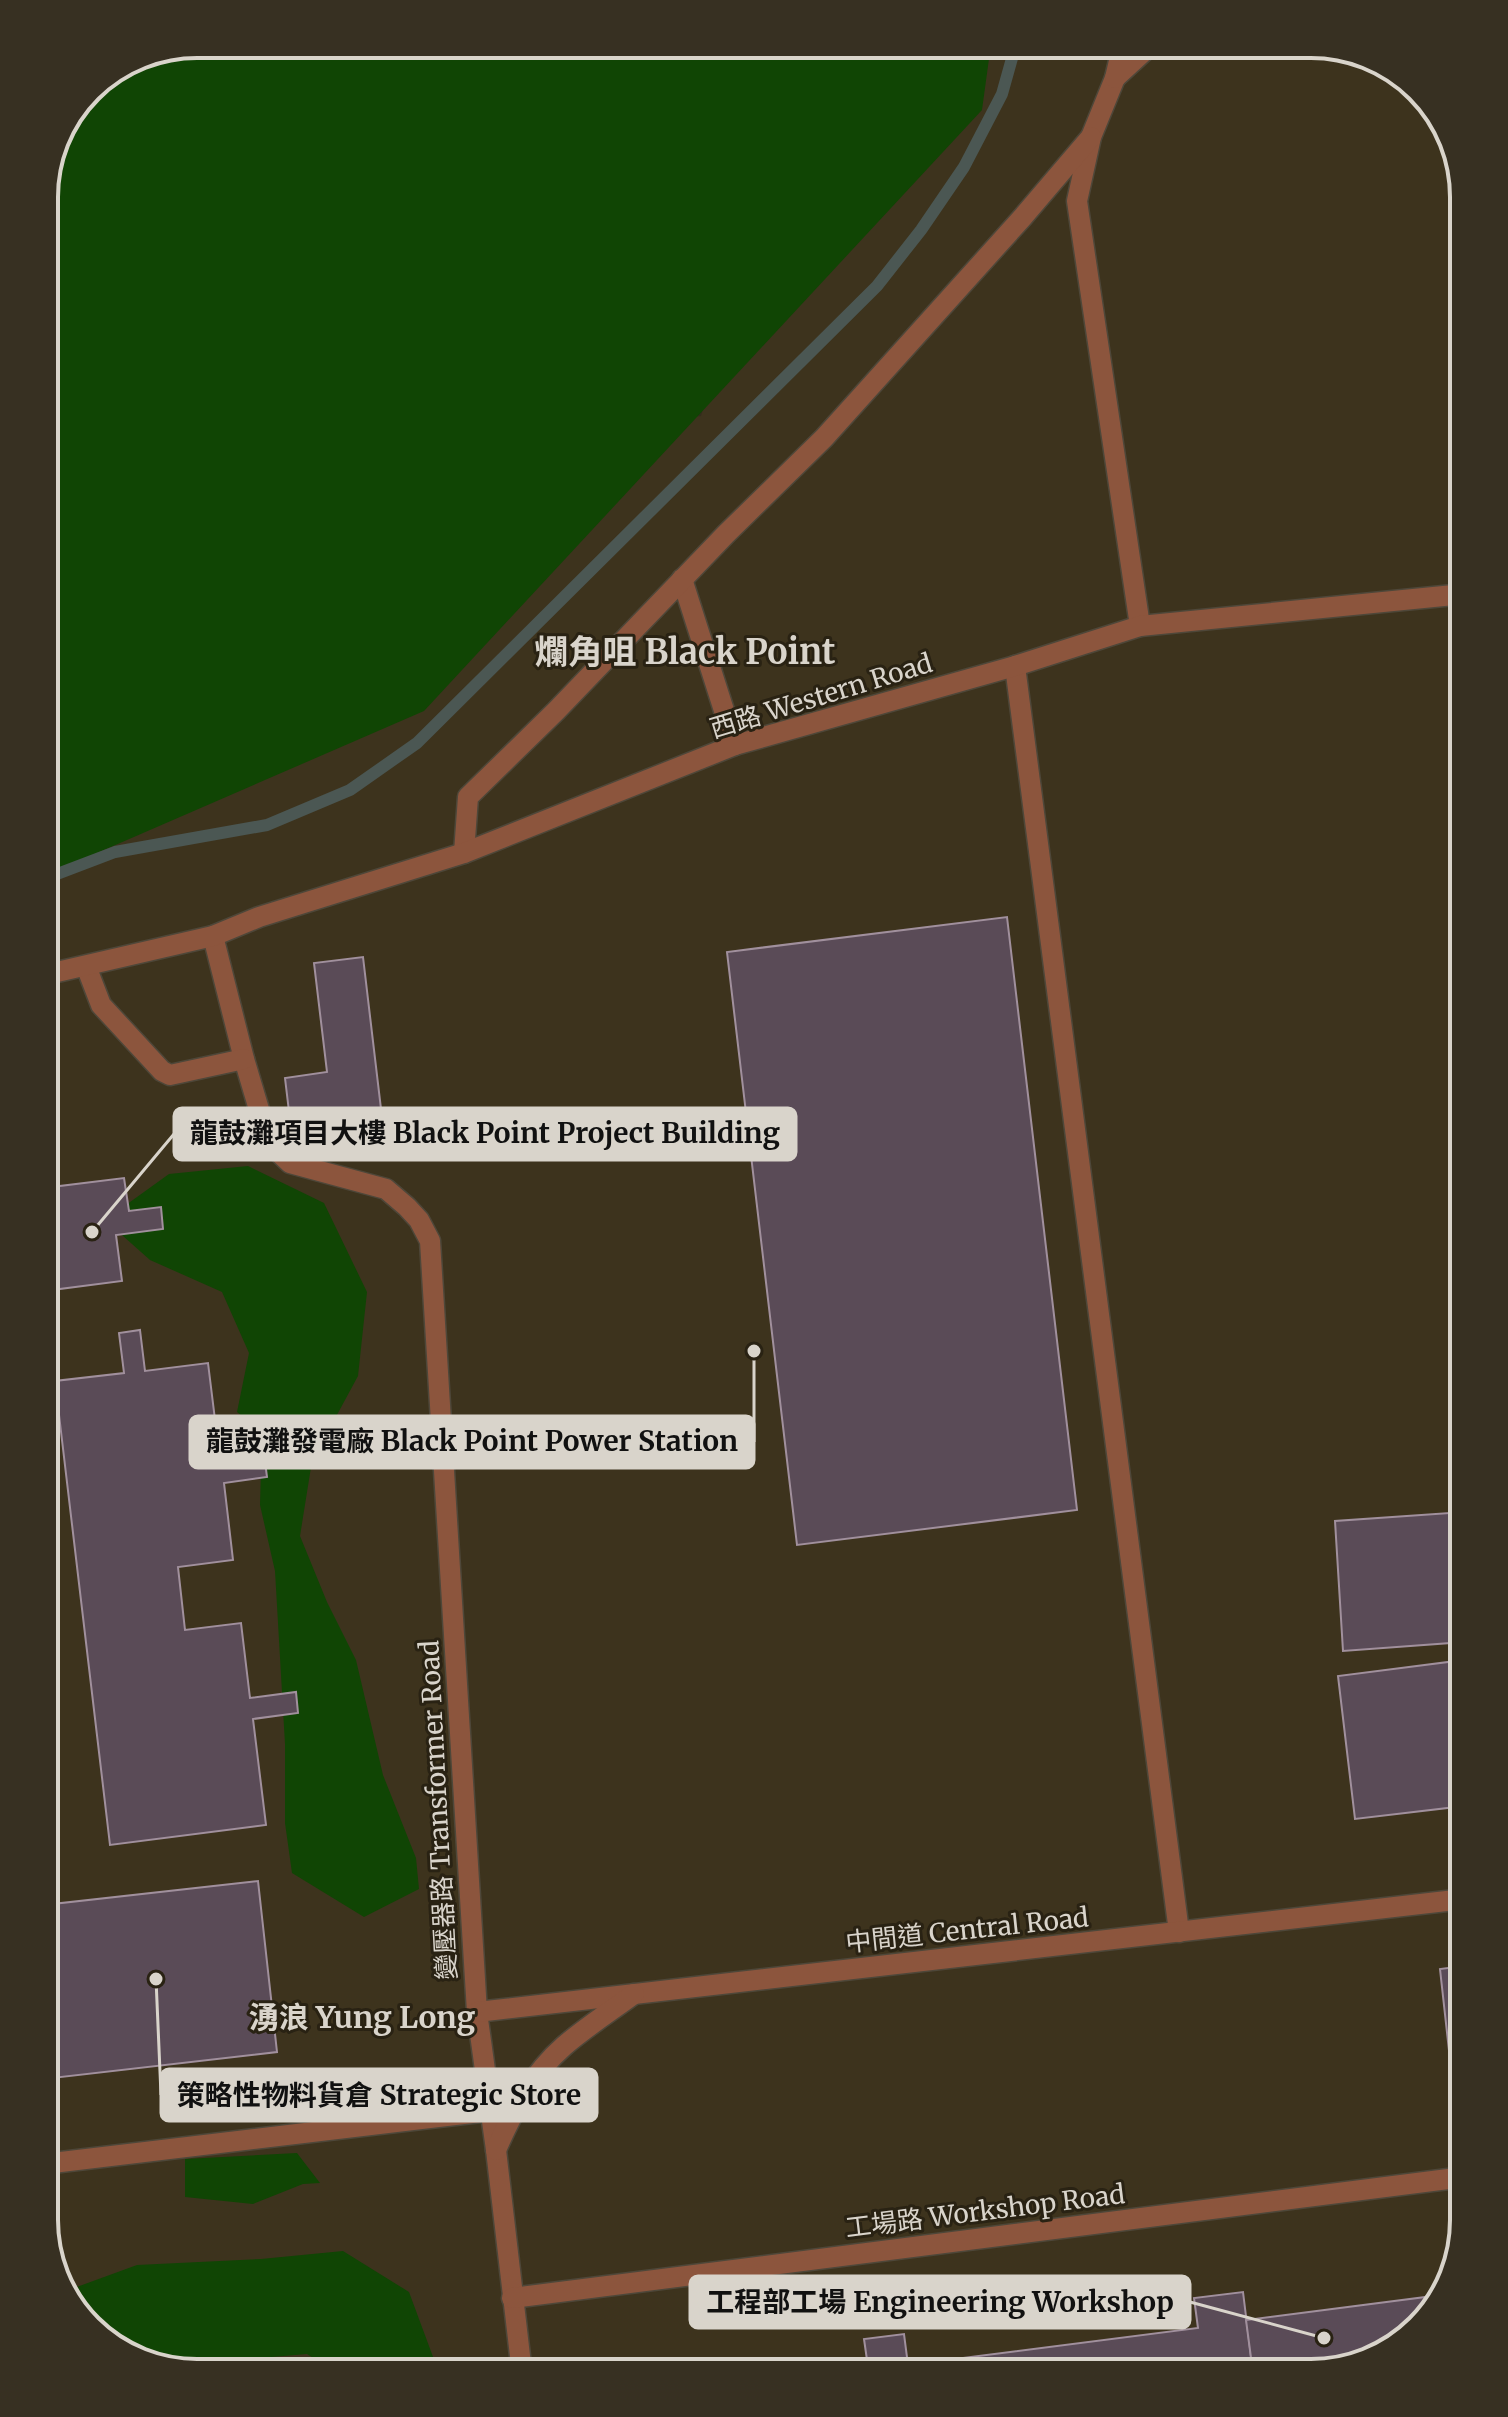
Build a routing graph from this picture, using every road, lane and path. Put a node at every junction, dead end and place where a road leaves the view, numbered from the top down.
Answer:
1 (1111, 58) edge
2 (1120, 58) edge
3 (1137, 58) edge
4 (1115, 78) junction
5 (1091, 137) junction
6 (682, 579) junction
7 (1450, 595) edge
8 (1140, 626) junction
9 (1015, 666) junction
10 (735, 745) junction
11 (464, 853) junction
12 (213, 936) junction
13 (86, 966) junction
14 (58, 972) edge
15 (244, 1059) junction
16 (1450, 1901) edge
17 (1179, 1932) junction
18 (634, 1994) junction
19 (477, 2012) junction
20 (489, 2111) junction
21 (496, 2150) junction
22 (58, 2162) edge
23 (1450, 2179) edge
24 (512, 2298) junction
25 (520, 2359) edge

1 - 4 lane
2 - 4 lane
3 - 4 lane
4 - 5 lane
5 - 6 lane
5 - 8 lane
6 - 10 lane
6 - 11 lane
7 - 8 lane, 西路 Western Road
8 - 9 lane, 西路 Western Road
9 - 10 lane, 西路 Western Road
9 - 17 lane
10 - 11 lane, 西路 Western Road
11 - 12 lane, 西路 Western Road
12 - 13 lane, 西路 Western Road
12 - 15 lane
13 - 14 lane, 西路 Western Road
13 - 15 lane
15 - 19 lane, 變壓器路 Transformer Road
16 - 17 lane, 中間道 Central Road
17 - 18 lane, 中間道 Central Road
18 - 19 lane, 中間道 Central Road
18 - 21 lane
19 - 20 lane, 變壓器路 Transformer Road
20 - 21 lane, 變壓器路 Transformer Road
20 - 22 lane
21 - 24 lane, 變壓器路 Transformer Road
23 - 24 lane, 工場路 Workshop Road
24 - 25 lane, 變壓器路 Transformer Road

